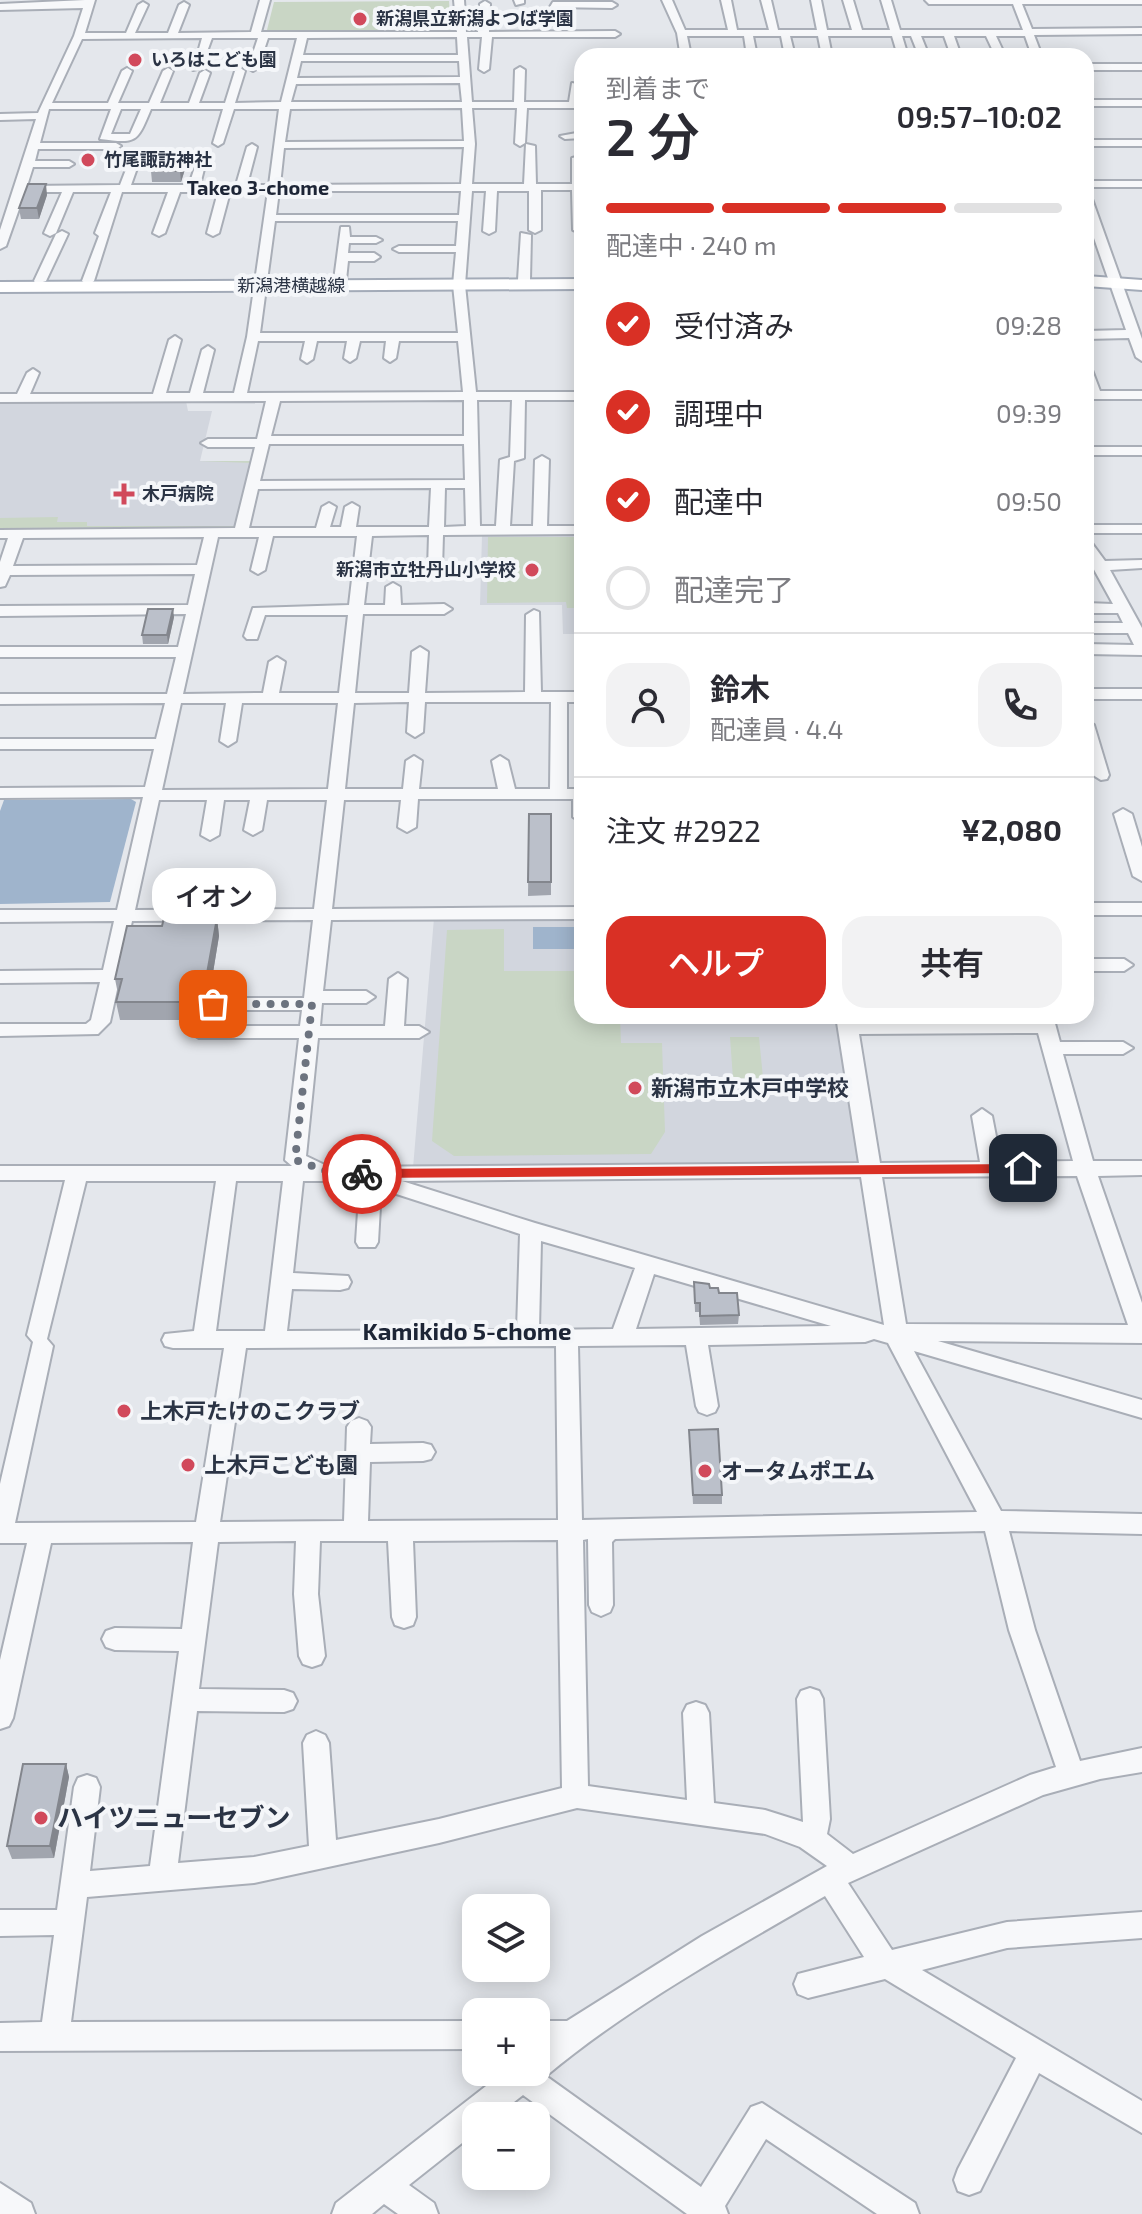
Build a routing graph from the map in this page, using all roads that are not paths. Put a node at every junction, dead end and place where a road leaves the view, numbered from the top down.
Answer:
1 (265, 0) edge
2 (459, 0) edge
3 (667, 0) edge
4 (726, 0) edge
5 (766, 0) edge
6 (816, 0) edge
7 (848, 0) edge
8 (886, 0) edge
9 (1080, 0) edge
10 (1108, 0) edge
11 (929, 1) edge
12 (1016, 1) edge
13 (1142, 1) edge
14 (90, 2) edge
15 (611, 2) edge
16 (485, 4) dead end
17 (143, 5) dead end
18 (184, 5) dead end
19 (553, 5) dead end
20 (0, 7) edge
21 (1086, 11) dead end
22 (526, 21) dead end
23 (1142, 31) edge
24 (1029, 32) junction
25 (682, 33) junction
26 (733, 33) junction
27 (748, 33) junction
28 (779, 33) junction
29 (822, 33) junction
30 (858, 33) junction
31 (896, 33) junction
32 (915, 33) junction
33 (948, 33) junction
34 (990, 33) junction
35 (485, 34) junction
36 (525, 34) junction
37 (303, 35) junction
38 (460, 35) junction
39 (79, 36) junction
40 (129, 36) junction
41 (208, 36) junction
42 (260, 36) junction
43 (175, 39) junction
44 (685, 48) edge
45 (751, 48) edge
46 (786, 48) edge
47 (825, 48) edge
48 (901, 48) edge
49 (921, 48) edge
50 (953, 48) edge
51 (997, 48) edge
52 (1034, 48) edge
53 (297, 58) junction
54 (358, 58) junction
55 (462, 58) junction
56 (1094, 64) edge
57 (168, 66) dead end
58 (1142, 67) edge
59 (253, 68) dead end
60 (484, 69) dead end
61 (520, 70) dead end
62 (127, 71) dead end
63 (240, 71) dead end
64 (1094, 71) edge
65 (464, 80) junction
66 (1100, 80) dead end
67 (292, 81) junction
68 (425, 81) junction
69 (354, 82) junction
70 (1094, 103) edge
71 (1142, 103) edge
72 (465, 105) junction
73 (520, 105) junction
74 (574, 105) edge
75 (115, 106) junction
76 (150, 106) junction
77 (193, 106) junction
78 (228, 106) junction
79 (285, 106) junction
80 (419, 109) junction
81 (44, 111) junction
82 (358, 114) junction
83 (0, 117) edge
84 (415, 132) dead end
85 (574, 135) edge
86 (565, 136) dead end
87 (218, 143) dead end
88 (1094, 143) edge
89 (1142, 143) edge
90 (470, 144) junction
91 (134, 145) junction
92 (280, 145) junction
93 (354, 145) junction
94 (448, 145) junction
95 (34, 146) junction
96 (116, 146) dead end
97 (252, 147) dead end
98 (411, 148) junction
99 (161, 155) edge
100 (447, 160) dead end
101 (29, 164) junction
102 (69, 164) dead end
103 (60, 179) dead end
104 (22, 184) junction
105 (1094, 184) edge
106 (1142, 184) edge
107 (274, 187) junction
108 (466, 187) junction
109 (492, 187) junction
110 (532, 187) junction
111 (574, 187) edge
112 (225, 188) junction
113 (241, 188) junction
114 (69, 189) junction
115 (121, 189) junction
116 (175, 189) junction
117 (193, 189) junction
118 (370, 202) junction
119 (271, 212) junction
120 (466, 212) junction
121 (489, 231) dead end
122 (159, 233) dead end
123 (213, 233) dead end
124 (1094, 237) edge
125 (376, 240) dead end
126 (0, 246) edge
127 (399, 249) dead end
128 (462, 249) junction
129 (342, 257) junction
130 (374, 257) dead end
131 (340, 280) junction
132 (524, 280) junction
133 (40, 281) junction
134 (88, 281) junction
135 (459, 282) junction
136 (574, 282) edge
137 (574, 282) edge
138 (260, 283) junction
139 (0, 284) edge
140 (1094, 284) edge
141 (1116, 285) junction
142 (1142, 287) edge
143 (1094, 331) edge
144 (1137, 335) edge
145 (253, 337) junction
146 (312, 337) junction
147 (354, 337) junction
148 (393, 337) junction
149 (464, 337) junction
150 (175, 340) dead end
151 (208, 350) dead end
152 (1142, 357) edge
153 (350, 358) dead end
154 (390, 358) dead end
155 (307, 359) dead end
156 (33, 373) dead end
157 (1094, 395) edge
158 (1142, 395) edge
159 (470, 396) junction
160 (519, 396) junction
161 (574, 396) edge
162 (196, 397) junction
163 (240, 397) junction
164 (274, 397) junction
165 (0, 398) edge
166 (22, 398) junction
167 (158, 398) junction
168 (471, 440) junction
169 (264, 441) junction
170 (208, 443) dead end
171 (1094, 451) edge
172 (1142, 451) edge
173 (542, 460) dead end
174 (438, 484) junction
175 (471, 484) junction
176 (253, 485) junction
177 (329, 507) dead end
178 (352, 507) dead end
179 (1094, 529) edge
180 (1142, 529) edge
181 (503, 530) junction
182 (540, 530) junction
183 (574, 530) edge
184 (322, 531) junction
185 (348, 531) junction
186 (365, 531) junction
187 (437, 531) junction
188 (473, 531) junction
189 (212, 532) junction
190 (241, 532) junction
191 (267, 532) junction
192 (0, 534) edge
193 (17, 534) junction
194 (1142, 564) edge
195 (1096, 568) edge
196 (203, 569) junction
197 (435, 569) dead end
198 (258, 570) dead end
199 (2, 577) edge
200 (393, 587) dead end
201 (1142, 607) edge
202 (1094, 608) edge
203 (1123, 608) junction
204 (193, 609) junction
205 (444, 609) dead end
206 (356, 610) junction
207 (393, 610) junction
208 (0, 611) edge
209 (534, 615) dead end
210 (1094, 628) edge
211 (1134, 628) junction
212 (252, 636) dead end
213 (1142, 647) edge
214 (1094, 649) edge
215 (0, 652) edge
216 (184, 652) junction
217 (420, 652) dead end
218 (277, 662) dead end
219 (1094, 694) edge
220 (1142, 694) edge
221 (346, 697) junction
222 (418, 697) junction
223 (533, 697) junction
224 (559, 697) junction
225 (574, 697) edge
226 (174, 698) junction
227 (235, 698) junction
228 (270, 698) junction
229 (0, 699) edge
230 (415, 732) dead end
231 (228, 741) dead end
232 (0, 744) edge
233 (163, 744) junction
234 (1094, 752) edge
235 (414, 761) dead end
236 (500, 761) dead end
237 (1101, 775) dead end
238 (0, 793) edge
239 (150, 794) junction
240 (574, 794) edge
241 (410, 795) junction
242 (508, 795) junction
243 (558, 795) junction
244 (216, 796) junction
245 (259, 796) junction
246 (335, 796) junction
247 (1123, 814) dead end
248 (407, 827) dead end
249 (253, 830) dead end
250 (210, 835) dead end
251 (1142, 876) edge
252 (1094, 909) edge
253 (1142, 909) edge
254 (574, 913) edge
255 (124, 915) junction
256 (321, 915) junction
257 (0, 916) edge
258 (1094, 965) edge
259 (1124, 965) dead end
260 (110, 976) junction
261 (0, 977) edge
262 (398, 979) dead end
263 (366, 997) dead end
264 (312, 1000) junction
265 (213, 1004) dead end
266 (846, 1024) edge
267 (1045, 1024) edge
268 (0, 1030) edge
269 (199, 1032) dead end
270 (309, 1032) junction
271 (394, 1032) junction
272 (419, 1032) dead end
273 (1052, 1048) junction
274 (1123, 1048) dead end
275 (982, 1116) dead end
276 (1085, 1168) junction
277 (1142, 1168) edge
278 (992, 1169) junction
279 (869, 1170) junction
280 (0, 1173) edge
281 (77, 1173) junction
282 (227, 1173) junction
283 (294, 1173) junction
284 (332, 1173) junction
285 (368, 1175) junction
286 (531, 1230) junction
287 (367, 1242) dead end
288 (647, 1264) junction
289 (282, 1281) junction
290 (340, 1282) dead end
291 (979, 1333) junction
292 (893, 1335) junction
293 (1142, 1335) edge
294 (622, 1336) junction
295 (696, 1336) junction
296 (528, 1338) junction
297 (567, 1338) junction
298 (173, 1340) dead end
299 (204, 1340) junction
300 (236, 1340) junction
301 (275, 1340) junction
302 (971, 1360) junction
303 (707, 1406) dead end
304 (1142, 1409) edge
305 (359, 1427) dead end
306 (423, 1452) dead end
307 (358, 1453) junction
308 (994, 1521) junction
309 (1142, 1524) edge
310 (609, 1529) junction
311 (568, 1530) junction
312 (207, 1531) junction
313 (356, 1531) junction
314 (400, 1531) junction
315 (41, 1532) junction
316 (308, 1532) junction
317 (0, 1533) edge
318 (601, 1605) dead end
319 (404, 1617) dead end
320 (115, 1639) dead end
321 (192, 1640) junction
322 (312, 1656) dead end
323 (810, 1699) dead end
324 (185, 1700) junction
325 (284, 1701) dead end
326 (696, 1713) dead end
327 (0, 1718) edge
328 (316, 1743) dead end
329 (1142, 1760) edge
330 (1071, 1774) junction
331 (87, 1787) dead end
332 (580, 1795) junction
333 (701, 1814) junction
334 (813, 1838) junction
335 (323, 1854) junction
336 (839, 1873) junction
337 (162, 1880) junction
338 (74, 1885) junction
339 (55, 1922) dead end
340 (0, 1923) edge
341 (1142, 1925) edge
342 (886, 1964) junction
343 (808, 1984) dead end
344 (462, 2035) edge
345 (550, 2035) edge
346 (571, 2035) junction
347 (0, 2037) edge
348 (55, 2037) junction
349 (550, 2053) edge
350 (1034, 2053) junction
351 (510, 2086) edge
352 (548, 2086) edge
353 (1142, 2118) edge
354 (969, 2180) dead end
355 (384, 2185) junction
356 (0, 2198) edge
357 (709, 2211) edge
358 (20, 2214) edge
359 (347, 2214) edge
360 (423, 2214) edge
361 (904, 2214) edge

1 - 42 street
2 - 38 street
3 - 25 street
4 - 26 street
5 - 28 street
6 - 29 street
7 - 30 street
8 - 31 street
9 - 10 street
9 - 12 street
9 - 21 street
10 - 13 street
11 - 12 street
12 - 24 street
14 - 20 street
14 - 39 street
15 - 19 street
15 - 36 street
16 - 35 street
17 - 40 street
18 - 43 street
22 - 36 street
23 - 24 street
24 - 34 street
24 - 52 street
25 - 26 street
25 - 44 street
26 - 27 street
27 - 28 street
27 - 45 street
28 - 29 street
28 - 46 street
29 - 30 street
29 - 47 street
30 - 31 street
31 - 32 street
31 - 48 street
32 - 33 street
32 - 49 street
33 - 34 street
33 - 50 street
34 - 51 street
35 - 36 street
35 - 38 street
35 - 60 street
37 - 38 street
37 - 42 street
37 - 53 street
38 - 55 street
39 - 40 street
39 - 81 street
40 - 43 street
41 - 42 street
41 - 43 street
41 - 77 street
42 - 59 street
53 - 54 street
53 - 67 street
54 - 55 street
54 - 69 street
55 - 65 street
56 - 58 street
57 - 76 street
61 - 73 street
62 - 75 street
63 - 78 street
64 - 66 street
65 - 68 street
65 - 72 street
67 - 69 street
67 - 79 street
68 - 69 street
68 - 80 street
69 - 82 street
70 - 71 street
72 - 73 street
72 - 80 street
72 - 90 street
73 - 74 street
73 - 110 street
75 - 76 street
75 - 81 street
75 - 91 street
76 - 77 street
76 - 91 street
77 - 78 street
78 - 79 street
78 - 87 street
79 - 82 street
79 - 92 street
80 - 82 street
81 - 83 street
81 - 95 street
82 - 93 street
84 - 98 street
85 - 86 street
88 - 89 street
90 - 94 street
90 - 108 street
91 - 115 street
92 - 93 street
92 - 107 street
93 - 98 street
94 - 98 street
94 - 100 street
95 - 96 street
95 - 101 street
97 - 113 street
99 - 117 street
101 - 102 street
101 - 104 street
103 - 104 street
104 - 114 street
104 - 126 street
105 - 106 street
107 - 113 street
107 - 118 street
107 - 119 street
108 - 109 street
108 - 118 street
108 - 120 street
109 - 110 street
109 - 121 street
110 - 111 street
110 - 132 street
112 - 113 street
112 - 117 street
112 - 123 street
114 - 115 street
114 - 133 street
115 - 116 street
115 - 134 street
116 - 117 street
116 - 122 street
118 - 119 street
118 - 120 street
119 - 138 street
120 - 128 street
124 - 141 street
125 - 129 street
127 - 128 street
128 - 135 street
129 - 130 street
129 - 131 street
131 - 135 main road, 新潟港横越線
131 - 138 main road, 新潟港横越線
132 - 135 main road, 新潟港横越線
132 - 136 main road, 新潟港横越線
133 - 134 main road, 新潟港横越線
133 - 139 main road, 新潟港横越線
134 - 138 main road, 新潟港横越線
135 - 137 main road, 新潟港横越線
135 - 138 main road, 新潟港横越線
135 - 149 street
138 - 139 main road, 新潟港横越線
138 - 145 street
140 - 141 main road
141 - 142 main road
141 - 144 street
143 - 144 street
144 - 152 street
145 - 146 street
145 - 163 street
146 - 147 street
146 - 155 street
147 - 148 street
147 - 153 street
148 - 149 street
148 - 154 street
149 - 159 street
150 - 167 street
151 - 162 street
156 - 166 street
157 - 158 street
159 - 160 street
159 - 164 street
159 - 168 street
160 - 161 street
160 - 181 street
162 - 163 street
162 - 167 street
163 - 164 street
164 - 169 street
165 - 166 street
166 - 167 street
168 - 169 street
168 - 175 street
169 - 170 street
169 - 176 street
171 - 172 street
173 - 182 street
174 - 175 street
174 - 176 street
174 - 187 street
175 - 188 street
176 - 190 street
177 - 184 street
178 - 185 street
179 - 180 street
181 - 182 street
181 - 188 street
182 - 183 street
184 - 185 street
184 - 191 street
185 - 186 street
186 - 187 street
186 - 206 street
187 - 188 street
187 - 197 street
189 - 190 street
189 - 193 street
189 - 196 street
190 - 191 street
191 - 198 street
192 - 193 street
193 - 199 street
194 - 195 street
195 - 203 street
196 - 199 street
196 - 204 street
200 - 207 street
201 - 203 street
202 - 203 street
203 - 211 street
204 - 208 street
204 - 216 street
205 - 207 street
206 - 207 street
206 - 212 street
206 - 221 street
209 - 223 street
210 - 211 street
211 - 213 street
213 - 214 street
215 - 216 street
216 - 226 street
217 - 222 street
218 - 228 street
219 - 220 street
221 - 222 street
221 - 228 street
221 - 246 street
222 - 223 street
222 - 230 street
223 - 224 street
224 - 225 street
224 - 243 street
226 - 227 street
226 - 229 street
226 - 233 street
227 - 228 street
227 - 231 street
232 - 233 street
233 - 239 street
234 - 237 street
235 - 241 street
236 - 242 street
238 - 239 street
239 - 244 street
239 - 255 street
240 - 243 street
241 - 242 street
241 - 246 street
241 - 248 street
242 - 243 street
244 - 245 street
244 - 250 street
245 - 246 street
245 - 249 street
246 - 256 street
247 - 251 street
252 - 253 street
254 - 256 street
255 - 256 street
255 - 257 street
255 - 260 street
256 - 264 street
258 - 259 street
260 - 261 street
260 - 268 street
262 - 271 street
263 - 264 street
264 - 265 street
264 - 270 street
266 - 279 street
267 - 273 street
269 - 270 street
270 - 271 street
270 - 284 street
271 - 272 street
273 - 274 street
273 - 276 street
275 - 278 street
276 - 277 street
276 - 278 street
276 - 293 street
278 - 279 street
279 - 285 street
279 - 292 street
280 - 281 street
281 - 282 street
281 - 317 street
282 - 283 street
282 - 299 street
283 - 284 street
283 - 289 street
284 - 285 street
285 - 286 street
285 - 287 street
286 - 288 street
286 - 296 street
288 - 292 street
288 - 294 street
289 - 290 street
289 - 301 street
291 - 292 street
291 - 293 street
291 - 302 street
292 - 295 street
292 - 302 street
292 - 308 street
294 - 295 street
294 - 297 street
295 - 303 street
296 - 297 street
296 - 301 street
297 - 311 street
298 - 299 street
299 - 300 street
300 - 301 street
300 - 312 street
302 - 304 street
305 - 307 street
306 - 307 street
307 - 313 street
308 - 309 street
308 - 310 street
308 - 330 street
310 - 311 street
310 - 318 street
311 - 314 street
311 - 332 street
312 - 315 street
312 - 316 street
312 - 321 street
313 - 314 street
313 - 316 street
314 - 319 street
315 - 317 street
315 - 327 street
316 - 322 street
320 - 321 street
321 - 324 street
323 - 334 street
324 - 325 street
324 - 337 street
326 - 333 street
328 - 335 street
329 - 330 street
330 - 336 street
331 - 338 street
332 - 333 street
332 - 335 street
333 - 334 street
334 - 336 street
335 - 337 street
336 - 342 street
336 - 346 street
337 - 338 street
338 - 348 street
339 - 340 street
341 - 342 street
342 - 343 street
342 - 350 street
344 - 348 street
345 - 346 street
346 - 349 street
347 - 348 street
350 - 353 street
350 - 354 street
351 - 355 street
352 - 357 street
355 - 359 street
355 - 360 street
356 - 358 street
357 - 361 street

